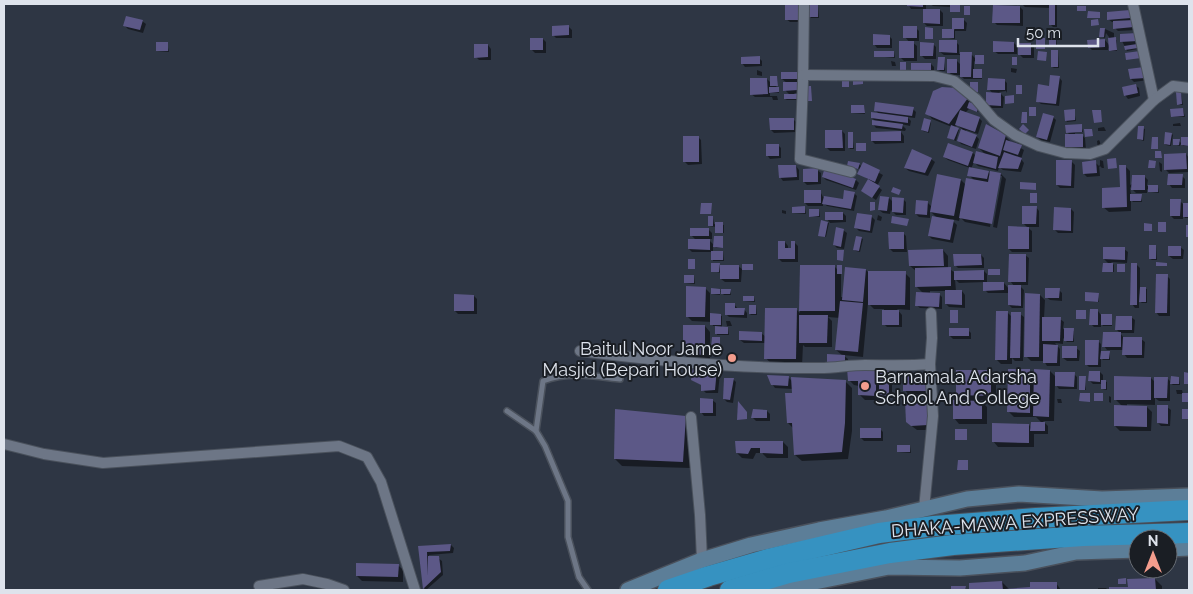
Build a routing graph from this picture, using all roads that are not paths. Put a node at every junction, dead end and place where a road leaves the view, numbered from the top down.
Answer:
1 (804, 4) edge
2 (1133, 4) edge
3 (803, 75) junction
4 (1189, 88) edge
5 (1154, 100) junction
6 (852, 172) dead end
7 (931, 313) dead end
8 (580, 350) dead end
9 (930, 364) junction
10 (620, 379) dead end
11 (507, 411) dead end
12 (691, 417) dead end
13 (536, 431) junction
14 (4, 444) edge
15 (1189, 496) edge
16 (924, 509) junction
17 (1189, 510) edge
18 (1189, 533) edge
19 (1128, 550) edge
20 (702, 560) junction
21 (259, 586) dead end
22 (344, 590) edge
23 (415, 590) edge
24 (588, 590) edge
25 (628, 590) edge
26 (668, 590) edge
27 (730, 590) edge
28 (775, 590) edge

1 - 3 street
2 - 5 street
3 - 5 street
3 - 6 street
4 - 5 street
7 - 9 street
8 - 9 street
9 - 16 street
10 - 13 lane
11 - 13 lane
12 - 20 street
13 - 24 lane
14 - 23 street
15 - 16 main road
16 - 20 main road
17 - 26 highway, DHAKA-MAWA EXPRESSWAY
18 - 27 highway, DHAKA-MAWA EXPRESSWAY
19 - 28 main road
20 - 25 main road
21 - 22 street

